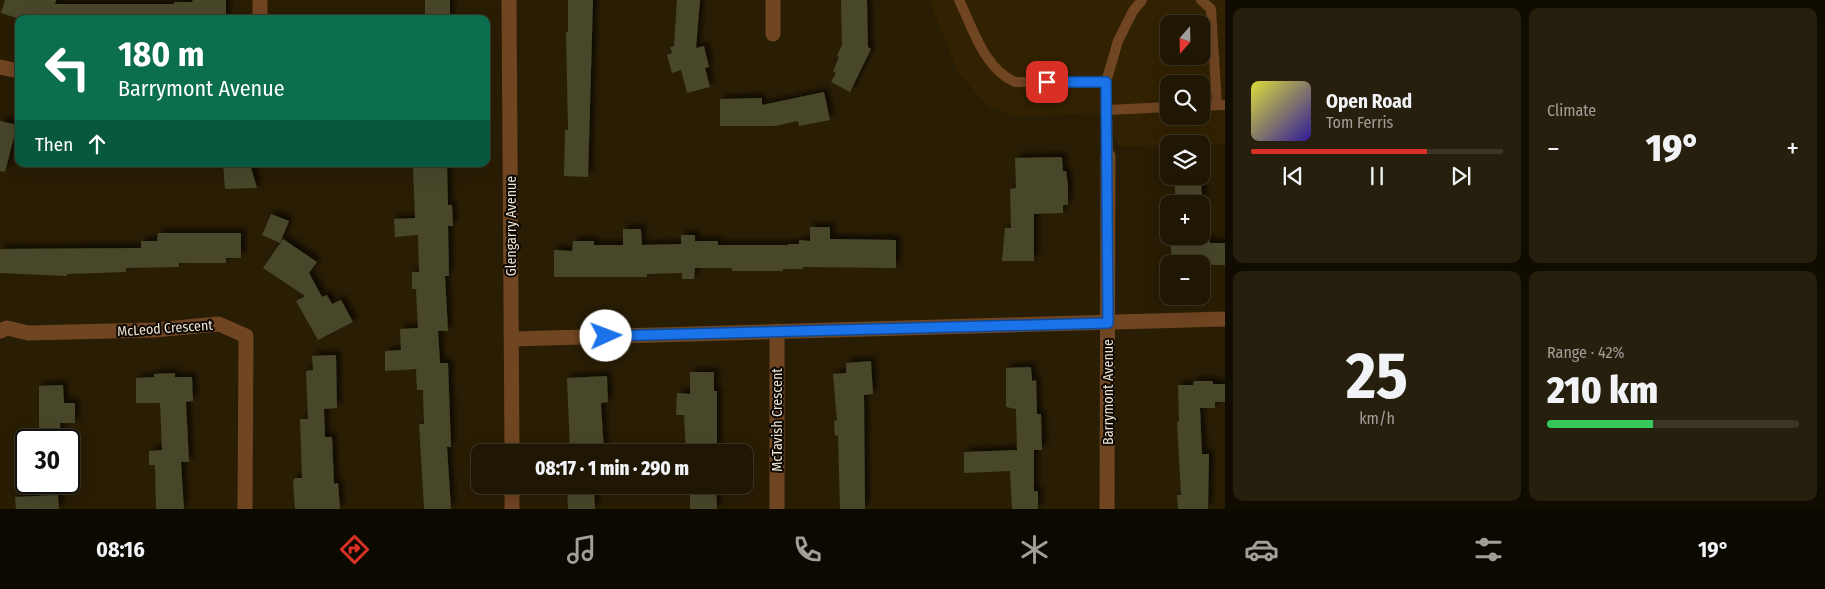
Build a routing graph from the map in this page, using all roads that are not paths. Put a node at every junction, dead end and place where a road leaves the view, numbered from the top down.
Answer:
1 (260, 0) edge
2 (509, 0) edge
3 (773, 0) edge
4 (959, 0) edge
5 (1142, 0) edge
6 (1201, 0) edge
7 (260, 15) edge
8 (773, 34) dead end
9 (0, 67) edge
10 (15, 70) edge
11 (1106, 82) junction
12 (1221, 105) edge
13 (1160, 107) edge
14 (1108, 110) junction
15 (1108, 156) joint
16 (1225, 319) edge
17 (1108, 323) junction
18 (0, 330) edge
19 (777, 331) junction
20 (512, 339) junction
21 (512, 444) edge
22 (512, 494) edge
23 (245, 509) edge
24 (512, 509) edge
25 (777, 509) edge
26 (1107, 509) edge

1 - 7 street
2 - 20 street, Glengarry Avenue
3 - 8 street
4 - 11 lane
5 - 11 lane
6 - 12 lane
9 - 10 street
11 - 14 lane
13 - 14 lane
14 - 15 lane
15 - 17 street, Barrymont Avenue
16 - 17 street
17 - 19 street
17 - 26 street, Barrymont Avenue
18 - 23 street, McLeod Crescent
19 - 20 street
19 - 25 street, McTavish Crescent
20 - 21 street, Glengarry Avenue
22 - 24 street

